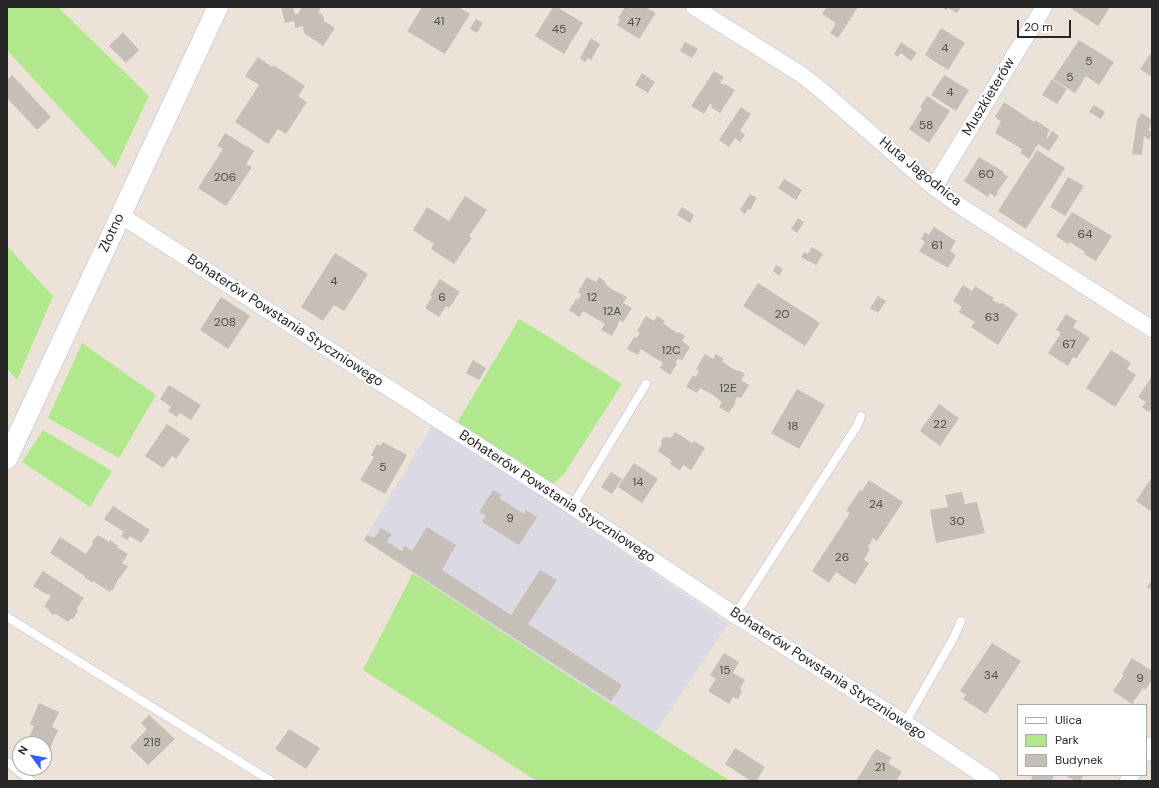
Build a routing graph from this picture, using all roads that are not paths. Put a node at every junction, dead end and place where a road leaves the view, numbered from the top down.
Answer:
1 (218, 7) edge
2 (694, 7) edge
3 (1044, 7) edge
4 (934, 187) junction
5 (120, 215) junction
6 (1152, 329) edge
7 (646, 384) dead end
8 (861, 416) dead end
9 (7, 460) edge
10 (572, 506) junction
11 (735, 615) junction
12 (7, 617) edge
13 (961, 621) dead end
14 (905, 723) junction
15 (7, 762) edge
16 (31, 781) edge
17 (271, 781) edge
18 (992, 781) edge

1 - 5 street, Złotno
2 - 4 street, Huta Jagodnica
3 - 4 street, Muszkieterów
4 - 6 street, Huta Jagodnica
5 - 9 street, Złotno
5 - 10 street, Bohaterów Powstania Styczniowego
7 - 10 lane
8 - 11 lane
10 - 11 street, Bohaterów Powstania Styczniowego
11 - 14 street, Bohaterów Powstania Styczniowego
12 - 17 lane
13 - 14 lane
14 - 18 street, Bohaterów Powstania Styczniowego
15 - 16 lane

